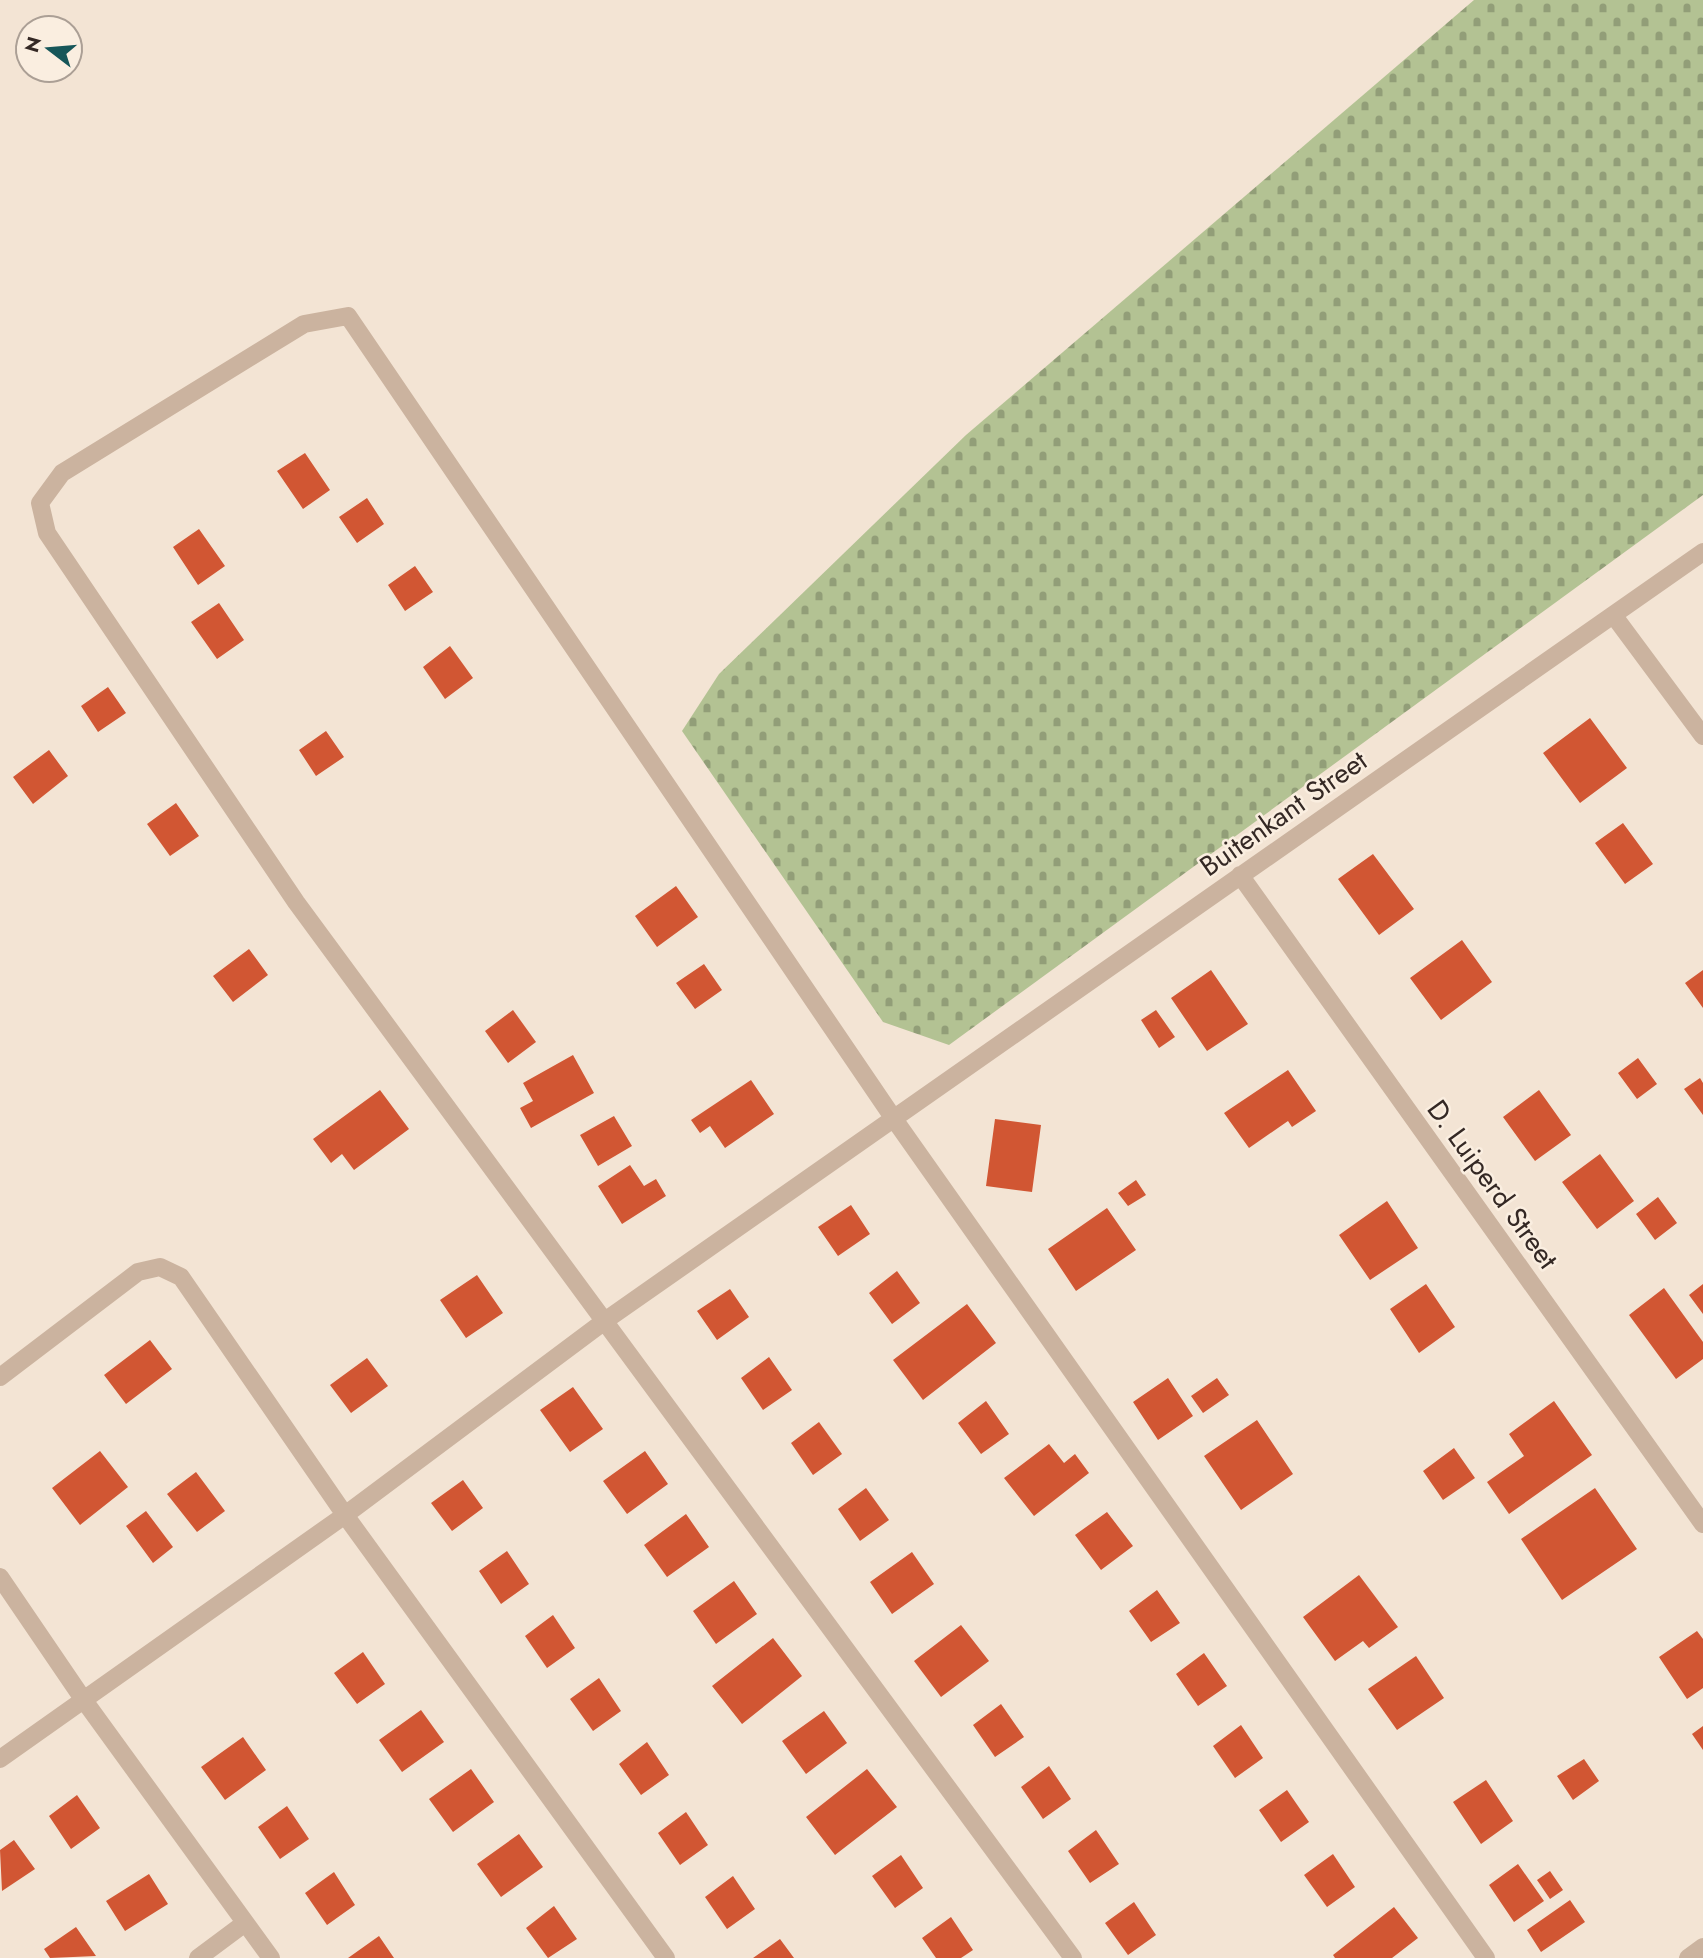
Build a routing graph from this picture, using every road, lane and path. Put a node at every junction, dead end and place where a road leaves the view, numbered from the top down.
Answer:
1 (1703, 552) edge
2 (1614, 616) junction
3 (1703, 736) edge
4 (1240, 875) junction
5 (894, 1119) junction
6 (606, 1320) junction
7 (0, 1377) edge
8 (345, 1515) junction
9 (1703, 1524) edge
10 (0, 1577) edge
11 (83, 1699) junction
12 (0, 1759) edge
13 (245, 1923) junction
14 (1703, 1947) edge
15 (198, 1958) edge
16 (271, 1958) edge
17 (666, 1958) edge
18 (1073, 1958) edge
19 (1486, 1958) edge
20 (1688, 1958) edge

1 - 2 street, Buitenkant Street
2 - 3 street
2 - 4 street, Buitenkant Street
4 - 5 street, Buitenkant Street
4 - 9 street, D. Luiperd Street
5 - 6 street, Buitenkant Street
5 - 6 street
5 - 19 street
6 - 8 street, Buitenkant Street
6 - 18 street
7 - 8 street
8 - 11 street, Buitenkant Street
8 - 17 street
10 - 11 street
11 - 12 street, Buitenkant Street
11 - 13 street
13 - 15 street
13 - 16 street
14 - 20 street

